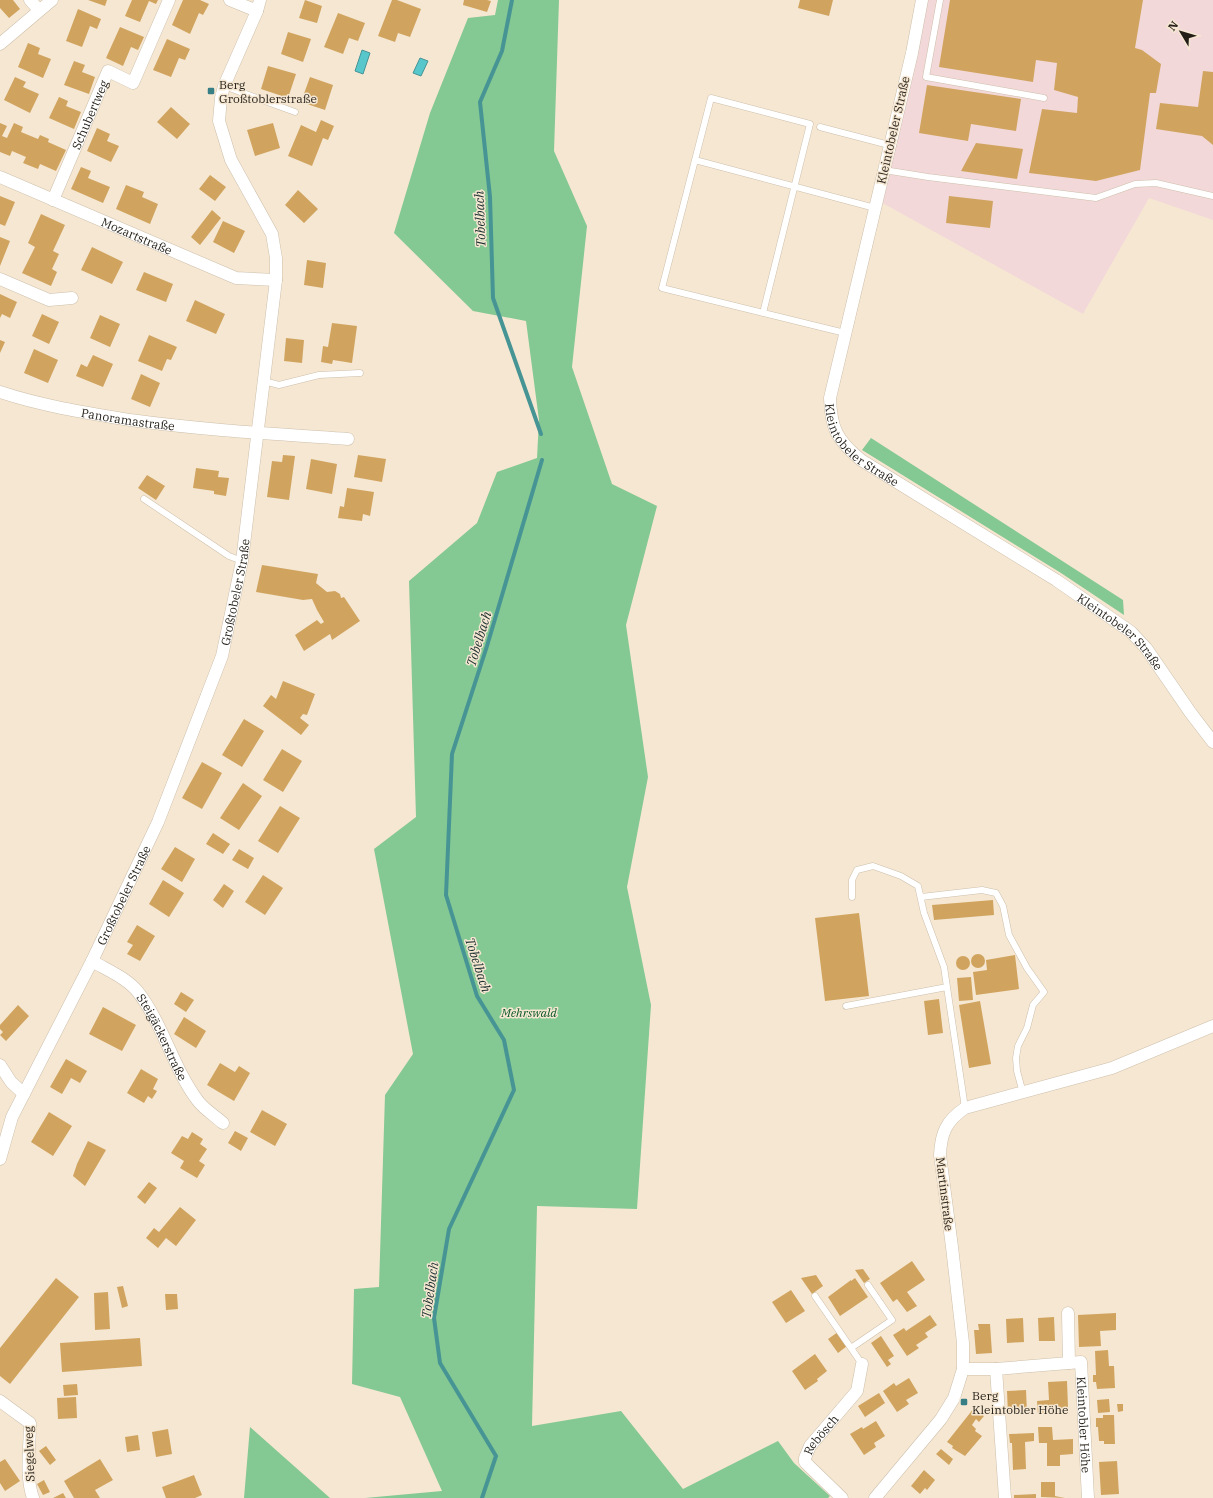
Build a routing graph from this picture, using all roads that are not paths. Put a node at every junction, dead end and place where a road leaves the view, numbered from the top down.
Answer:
1 (30, 0) edge
2 (52, 0) edge
3 (169, 0) edge
4 (230, 0) edge
5 (922, 0) edge
6 (940, 0) edge
7 (259, 5) edge
8 (39, 10) junction
9 (0, 44) edge
10 (224, 86) junction
11 (1044, 98) dead end
12 (295, 112) dead end
13 (820, 127) dead end
14 (889, 145) junction
15 (695, 160) junction
16 (884, 170) junction
17 (0, 177) edge
18 (795, 186) junction
19 (1213, 196) edge
20 (53, 200) junction
21 (875, 208) junction
22 (0, 279) edge
23 (276, 280) junction
24 (72, 298) dead end
25 (763, 313) junction
26 (845, 334) junction
27 (360, 373) dead end
28 (264, 382) junction
29 (0, 392) edge
30 (258, 433) junction
31 (348, 439) dead end
32 (144, 499) dead end
33 (242, 561) junction
34 (1213, 742) edge
35 (852, 897) dead end
36 (920, 897) junction
37 (92, 961) junction
38 (947, 987) junction
39 (846, 1006) dead end
40 (1213, 1026) edge
41 (0, 1065) edge
42 (24, 1094) junction
43 (1023, 1094) junction
44 (965, 1108) junction
45 (223, 1123) dead end
46 (0, 1159) edge
47 (868, 1285) dead end
48 (815, 1296) dead end
49 (1068, 1313) dead end
50 (851, 1348) junction
51 (1069, 1362) junction
52 (862, 1364) joint
53 (963, 1369) junction
54 (996, 1369) junction
55 (0, 1401) edge
56 (33, 1498) edge
57 (842, 1498) edge
58 (875, 1498) edge
59 (1004, 1498) edge
60 (1088, 1498) edge

1 - 8 street
2 - 8 street
3 - 20 street, Schubertweg
4 - 7 street
5 - 14 street, Kleintobeler Straße
6 - 11 lane
7 - 10 street, Großtobeler Straße
8 - 9 street
10 - 12 lane
10 - 23 street, Großtobeler Straße
13 - 14 lane
14 - 16 street, Kleintobeler Straße
15 - 18 lane
15 - 18 lane
15 - 25 lane
16 - 19 lane
16 - 21 street, Kleintobeler Straße
17 - 20 street, Mozartstraße
18 - 21 lane
18 - 25 lane
20 - 23 street, Mozartstraße
21 - 26 street, Kleintobeler Straße
22 - 24 street
23 - 28 street, Großtobeler Straße
25 - 26 lane
26 - 34 street, Kleintobeler Straße
27 - 28 lane
28 - 30 street, Großtobeler Straße
29 - 30 street, Panoramastraße
30 - 31 street, Panoramastraße
30 - 33 street, Großtobeler Straße
32 - 33 lane
33 - 37 street, Großtobeler Straße
35 - 36 lane
36 - 38 lane
36 - 43 lane
37 - 42 street, Großtobeler Straße
37 - 45 street, Steigäckerstraße
38 - 39 lane
38 - 44 lane
40 - 43 street, Martinstraße
41 - 42 street
42 - 46 street, Großtobeler Straße
43 - 44 street, Martinstraße
44 - 53 street, Martinstraße
47 - 50 lane
48 - 50 lane
49 - 51 street, Kleintobler Höhe
50 - 52 lane
51 - 54 street, Kleintobler Höhe
51 - 60 street, Kleintobler Höhe
52 - 57 street, Rebösch
53 - 54 street, Kleintobler Höhe
53 - 58 street, Martinstraße
54 - 59 street
55 - 56 street, Siegelweg

